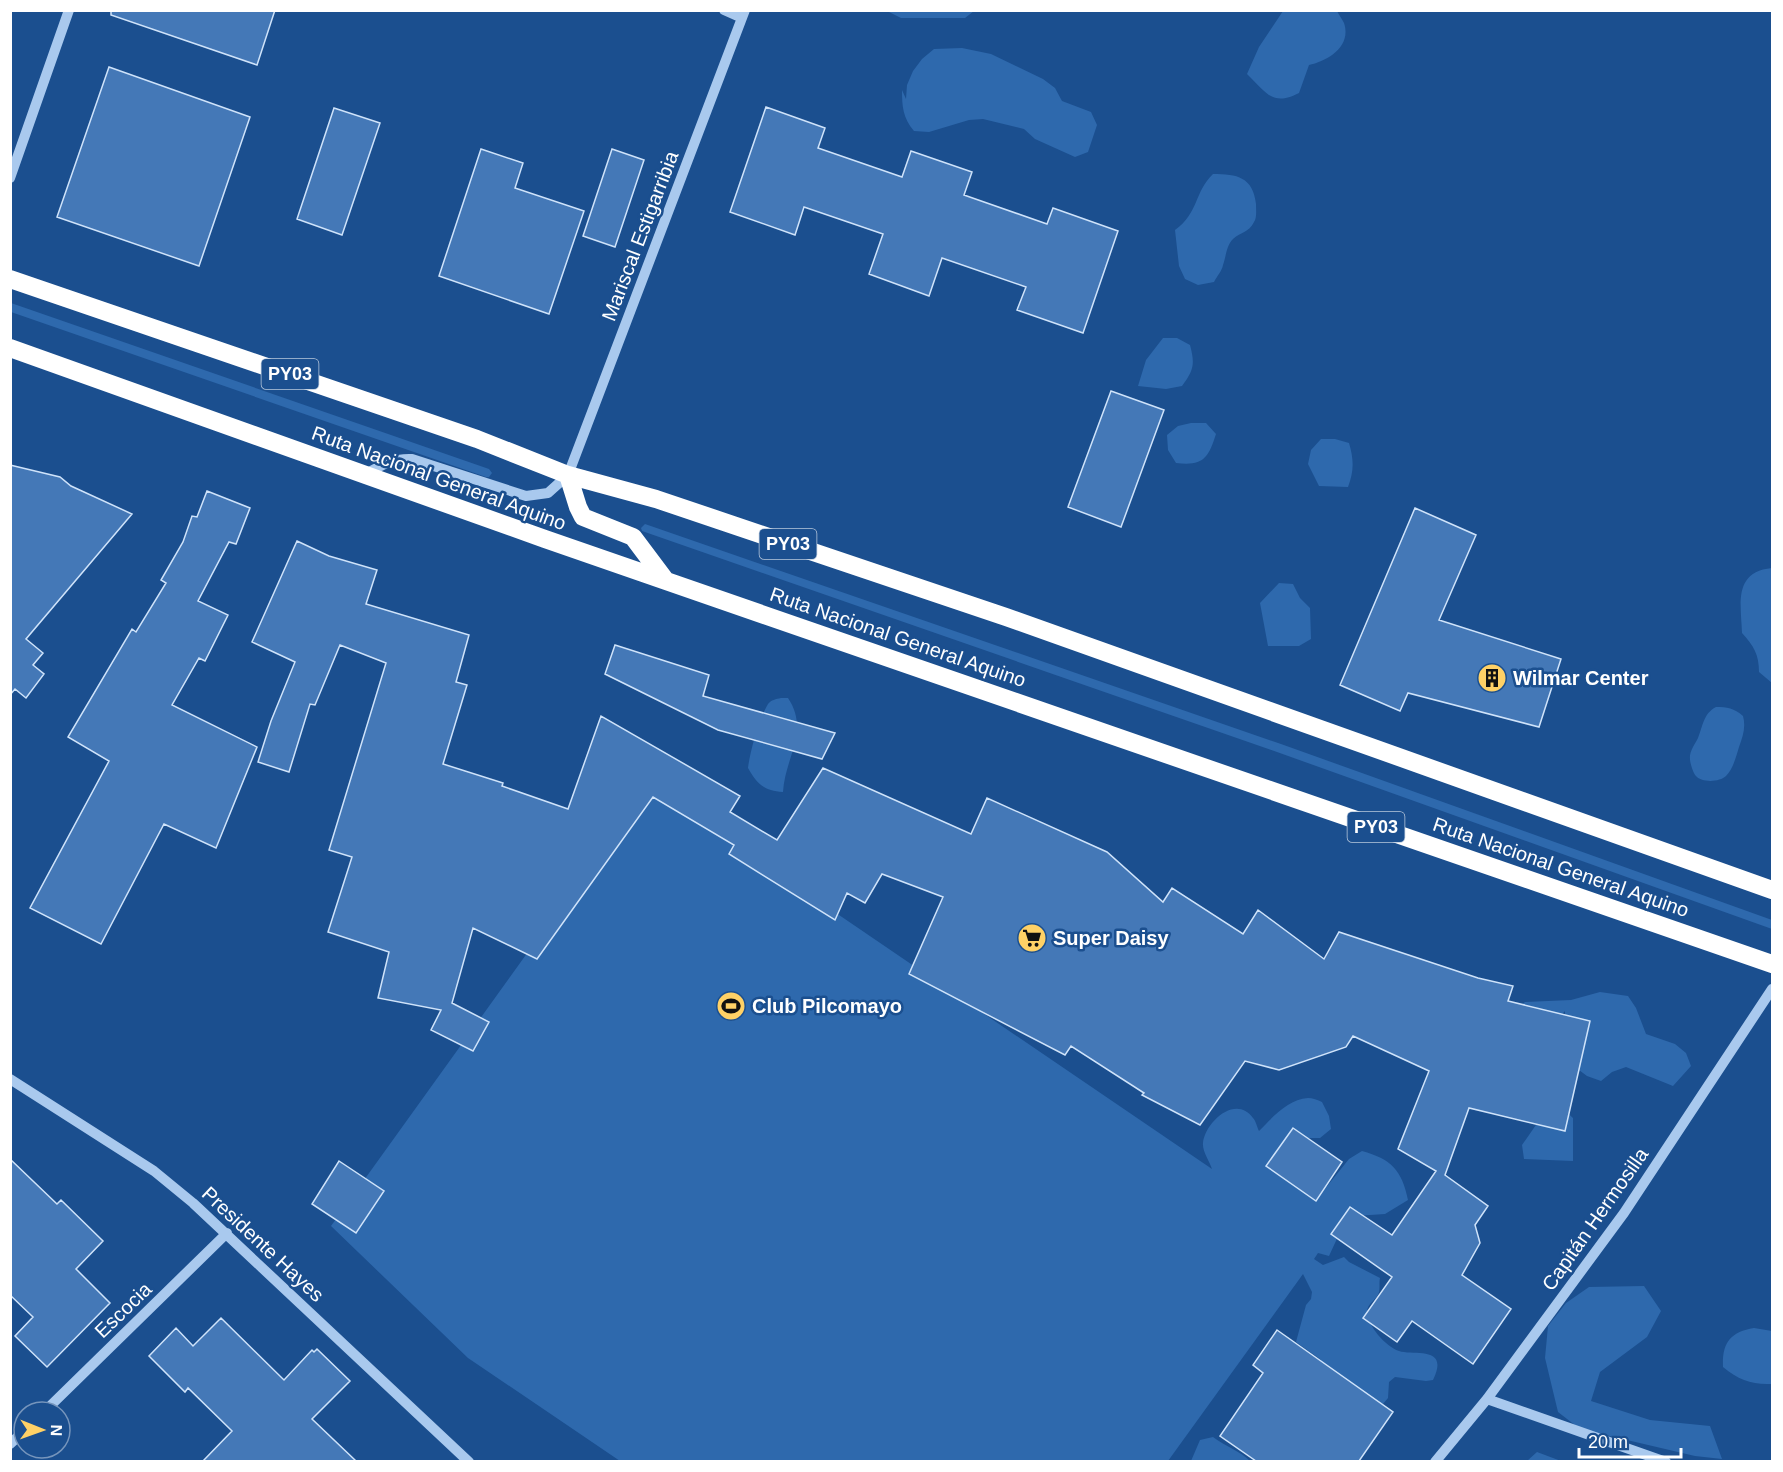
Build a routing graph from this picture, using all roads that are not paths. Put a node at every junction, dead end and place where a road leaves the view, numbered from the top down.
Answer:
1 (69, 10) edge
2 (724, 10) edge
3 (744, 14) edge
4 (10, 178) edge
5 (10, 279) edge
6 (10, 348) edge
7 (364, 475) junction
8 (568, 475) junction
9 (666, 581) junction
10 (1773, 890) edge
11 (1773, 963) edge
12 (1773, 989) edge
13 (10, 1079) edge
14 (227, 1233) junction
15 (1487, 1399) junction
16 (56, 1400) edge
17 (470, 1461) edge
18 (1435, 1461) edge
19 (1666, 1461) edge

1 - 4 street
2 - 3 street
3 - 8 street, Mariscal Estigarribia
5 - 8 highway, PY03
6 - 7 highway, Ruta Nacional General Aquino / PY03
7 - 8 street
7 - 9 highway, Ruta Nacional General Aquino / PY03
8 - 9 highway
8 - 10 highway, PY03
9 - 11 highway, Ruta Nacional General Aquino / PY03
12 - 15 street, Capitán Hermosilla
13 - 14 street, Presidente Hayes
14 - 16 street, Escocia
14 - 17 street, Presidente Hayes
15 - 18 street, Capitán Hermosilla
15 - 19 street

